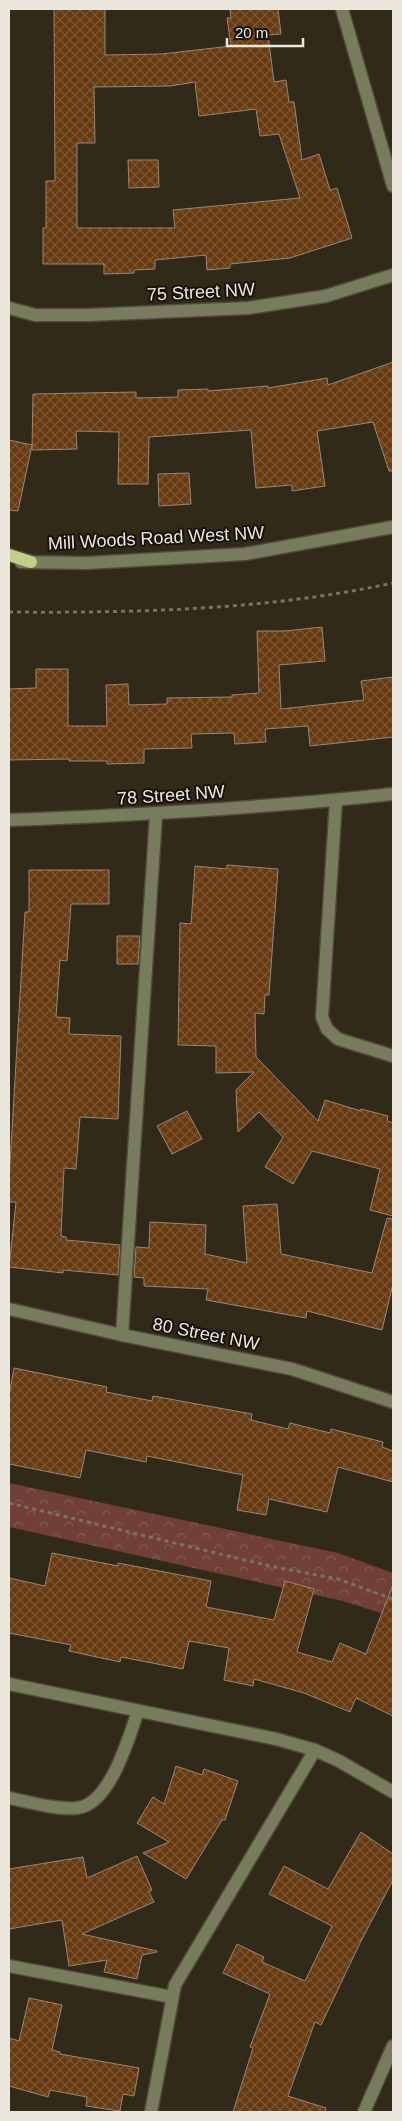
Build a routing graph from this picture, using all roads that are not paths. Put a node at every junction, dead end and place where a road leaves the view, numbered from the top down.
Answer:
1 (342, 9) edge
2 (393, 186) edge
3 (393, 275) edge
4 (9, 308) edge
5 (393, 528) edge
6 (9, 555) edge
7 (31, 562) junction
8 (9, 563) edge
9 (393, 794) edge
10 (336, 800) junction
11 (156, 815) junction
12 (9, 820) edge
13 (393, 1056) edge
14 (9, 1309) edge
15 (122, 1335) junction
16 (393, 1402) edge
17 (9, 1684) edge
18 (138, 1711) junction
19 (315, 1750) junction
20 (393, 1792) edge
21 (9, 1798) edge
22 (9, 1966) edge
23 (172, 1997) junction
24 (393, 2046) edge
25 (151, 2112) edge
26 (364, 2112) edge

1 - 2 street
3 - 4 street, 75 Street NW
5 - 7 street, Mill Woods Road West NW
6 - 7 main road
7 - 8 main road
9 - 10 street, 78 Street NW
10 - 11 street, 78 Street NW
10 - 13 street
11 - 12 street, 78 Street NW
11 - 15 street
14 - 15 street, 80 Street NW
15 - 16 street, 80 Street NW
17 - 18 street
18 - 19 street
18 - 21 street
19 - 20 street
19 - 23 street
22 - 23 street
23 - 25 street
24 - 26 street

